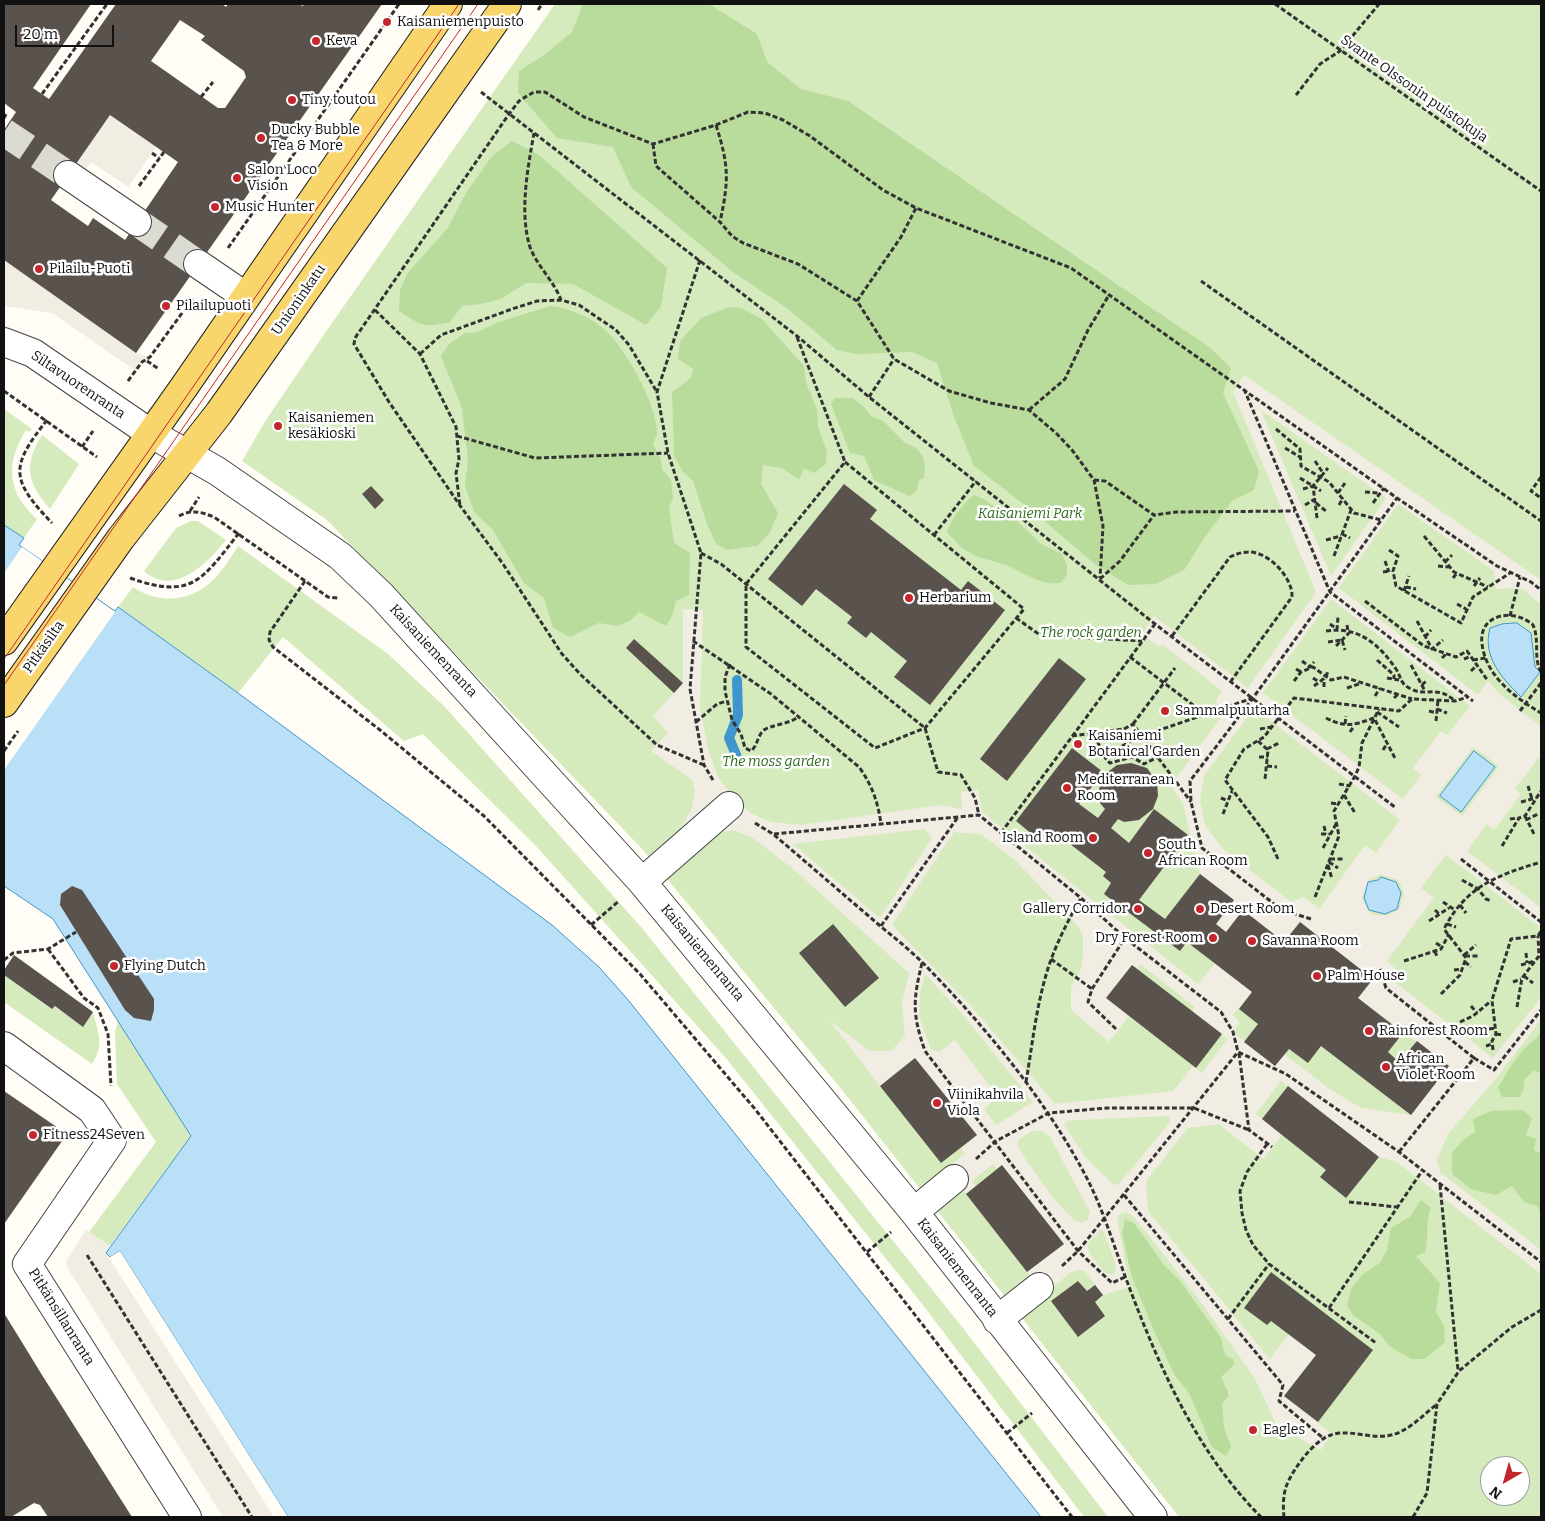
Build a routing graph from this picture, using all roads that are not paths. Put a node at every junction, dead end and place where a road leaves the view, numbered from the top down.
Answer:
1 (448, 4) edge
2 (507, 4) edge
3 (68, 175) tunnel mouth
4 (137, 222) tunnel mouth
5 (204, 268) tunnel mouth
6 (245, 296) junction
7 (4, 342) edge
8 (150, 433) junction
9 (186, 454) junction
10 (84, 590) joint
11 (4, 641) edge
12 (4, 703) edge
13 (729, 806) road end
14 (633, 889) junction
15 (4, 1046) edge
16 (954, 1179) road end
17 (905, 1220) junction
18 (1039, 1286) road end
19 (997, 1320) junction
20 (188, 1517) edge
21 (1153, 1517) edge

1 - 6 main road
2 - 9 main road, Unioninkatu
3 - 4 street
5 - 6 street
6 - 8 main road
7 - 8 street, Siltavuorenranta
8 - 9 street, Siltavuorenranta
8 - 11 main road
9 - 10 main road, Unioninkatu
9 - 14 street, Kaisaniemenranta
10 - 12 main road, Pitkäsilta
13 - 14 street
14 - 17 street, Kaisaniemenranta
15 - 20 street, Pitkänsillanranta
16 - 17 street
17 - 19 street, Kaisaniemenranta
18 - 19 street
19 - 21 street, Kaisaniemenranta

